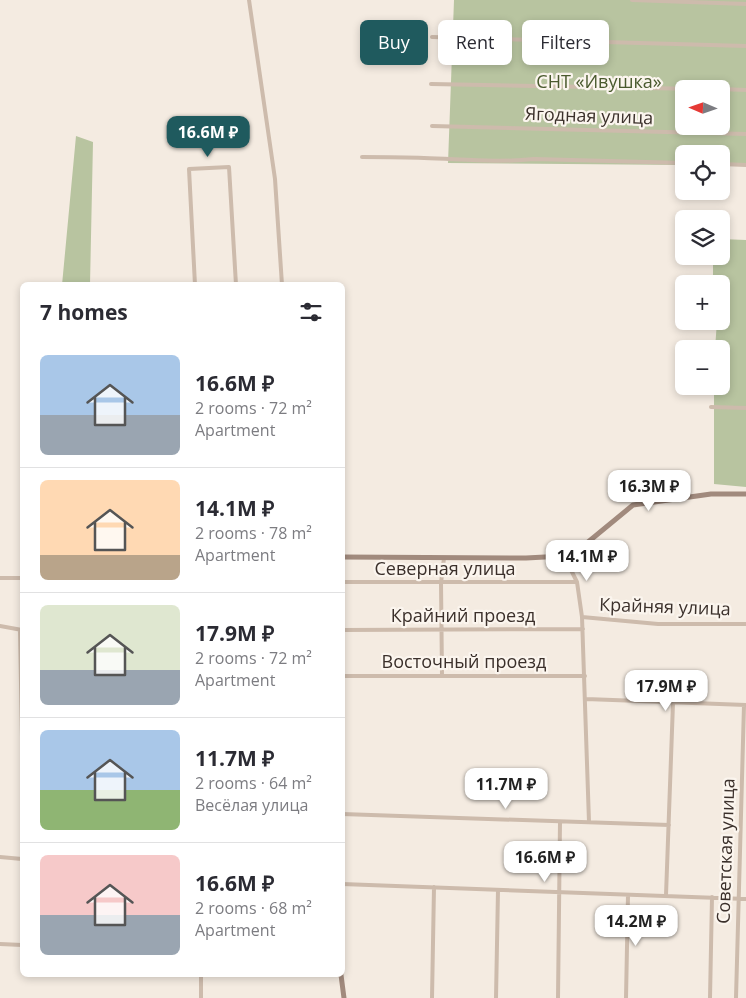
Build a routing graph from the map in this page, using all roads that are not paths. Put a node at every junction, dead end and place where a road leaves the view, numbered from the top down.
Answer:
1 (249, 0) edge
2 (632, 0) edge
3 (746, 4) edge
4 (432, 37) dead end
5 (746, 46) edge
6 (431, 84) dead end
7 (675, 89) edge
8 (730, 89) edge
9 (746, 90) edge
10 (432, 126) dead end
11 (746, 134) edge
12 (362, 157) dead end
13 (675, 163) edge
14 (730, 164) edge
15 (746, 165) edge
16 (195, 282) edge
17 (236, 282) edge
18 (282, 282) edge
19 (711, 408) dead end
20 (746, 408) edge
21 (746, 494) edge
22 (564, 556) junction
23 (345, 557) edge
24 (444, 558) junction
25 (0, 578) edge
26 (20, 578) edge
27 (345, 582) edge
28 (577, 582) junction
29 (441, 583) junction
30 (582, 617) junction
31 (746, 624) edge
32 (0, 626) edge
33 (583, 629) junction
34 (20, 630) edge
35 (345, 630) edge
36 (441, 630) junction
37 (345, 676) edge
38 (442, 676) junction
39 (585, 676) junction
40 (586, 699) junction
41 (673, 703) junction
42 (745, 705) edge
43 (345, 814) edge
44 (560, 822) junction
45 (589, 822) junction
46 (669, 825) junction
47 (0, 857) edge
48 (20, 859) edge
49 (345, 884) edge
50 (434, 887) junction
51 (498, 890) junction
52 (559, 893) junction
53 (628, 895) junction
54 (666, 895) junction
55 (712, 898) junction
56 (739, 899) junction
57 (746, 899) edge
58 (0, 944) edge
59 (20, 945) edge
60 (201, 977) edge
61 (341, 977) edge
62 (201, 998) edge
63 (344, 998) edge
64 (432, 998) edge
65 (496, 998) edge
66 (558, 998) edge
67 (626, 998) edge
68 (710, 998) edge
69 (736, 998) edge

1 - 18 street
2 - 3 street
4 - 5 street
6 - 7 street
8 - 9 street
10 - 11 street, Ягодная улица
12 - 13 street
14 - 15 street
16 - 17 street
19 - 20 street
21 - 22 street
22 - 24 street
22 - 28 street
23 - 24 street
24 - 29 street
25 - 26 street
27 - 29 street, Северная улица
28 - 29 street, Северная улица
28 - 30 street
29 - 36 street
30 - 31 street, Крайняя улица
30 - 33 street
32 - 34 street
33 - 36 street, Крайний проезд
33 - 39 street
35 - 36 street, Крайний проезд
36 - 38 street
37 - 38 street, Восточный проезд
38 - 39 street, Восточный проезд
39 - 40 street
40 - 41 street
40 - 45 street
41 - 42 street
41 - 46 street
42 - 56 street, Советская улица
43 - 44 street
44 - 45 street
44 - 52 street
45 - 46 street
46 - 54 street
47 - 48 street
49 - 50 street
50 - 51 street
50 - 64 street
51 - 52 street
51 - 65 street
52 - 53 street
52 - 66 street
53 - 54 street
53 - 67 street
54 - 55 street
55 - 56 street
55 - 68 street, Советская улица
56 - 57 street
56 - 69 street, Советская улица
58 - 59 street
60 - 62 street
61 - 63 street

